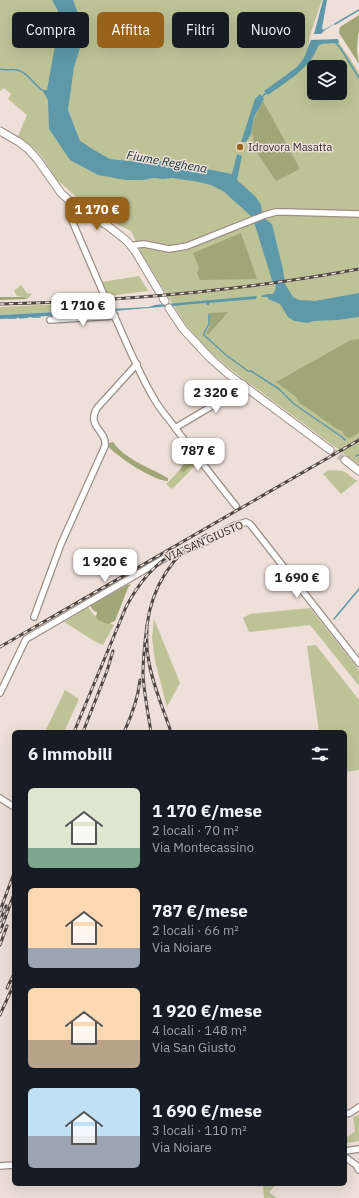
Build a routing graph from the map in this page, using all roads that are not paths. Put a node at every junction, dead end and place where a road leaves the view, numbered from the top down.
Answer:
1 (0, 131) edge
2 (74, 205) junction
3 (359, 214) edge
4 (131, 246) junction
5 (104, 295) dead end
6 (162, 297) dead end
7 (109, 304) dead end
8 (169, 308) dead end
9 (114, 315) junction
10 (50, 320) dead end
11 (137, 364) junction
12 (244, 385) junction
13 (176, 428) junction
14 (330, 450) tunnel mouth
15 (345, 460) tunnel mouth
16 (359, 471) edge
17 (236, 506) dead end
18 (34, 617) dead end
19 (359, 663) edge
20 (0, 693) edge
21 (0, 798) edge
22 (12, 806) edge
23 (359, 1107) edge
24 (347, 1114) edge
25 (359, 1149) edge
26 (347, 1151) edge
27 (347, 1158) edge
28 (0, 1166) edge
29 (12, 1166) edge
30 (359, 1170) edge

1 - 2 street
2 - 4 street
2 - 5 street
3 - 4 street
4 - 6 street
7 - 9 street
8 - 12 street
9 - 10 street
9 - 11 street
11 - 13 street
11 - 18 street
12 - 13 street
12 - 14 street
13 - 17 street
15 - 16 street
19 - 20 street, VIA SAN GIUSTO
21 - 22 street
23 - 24 street
25 - 26 street
27 - 30 street
28 - 29 street

